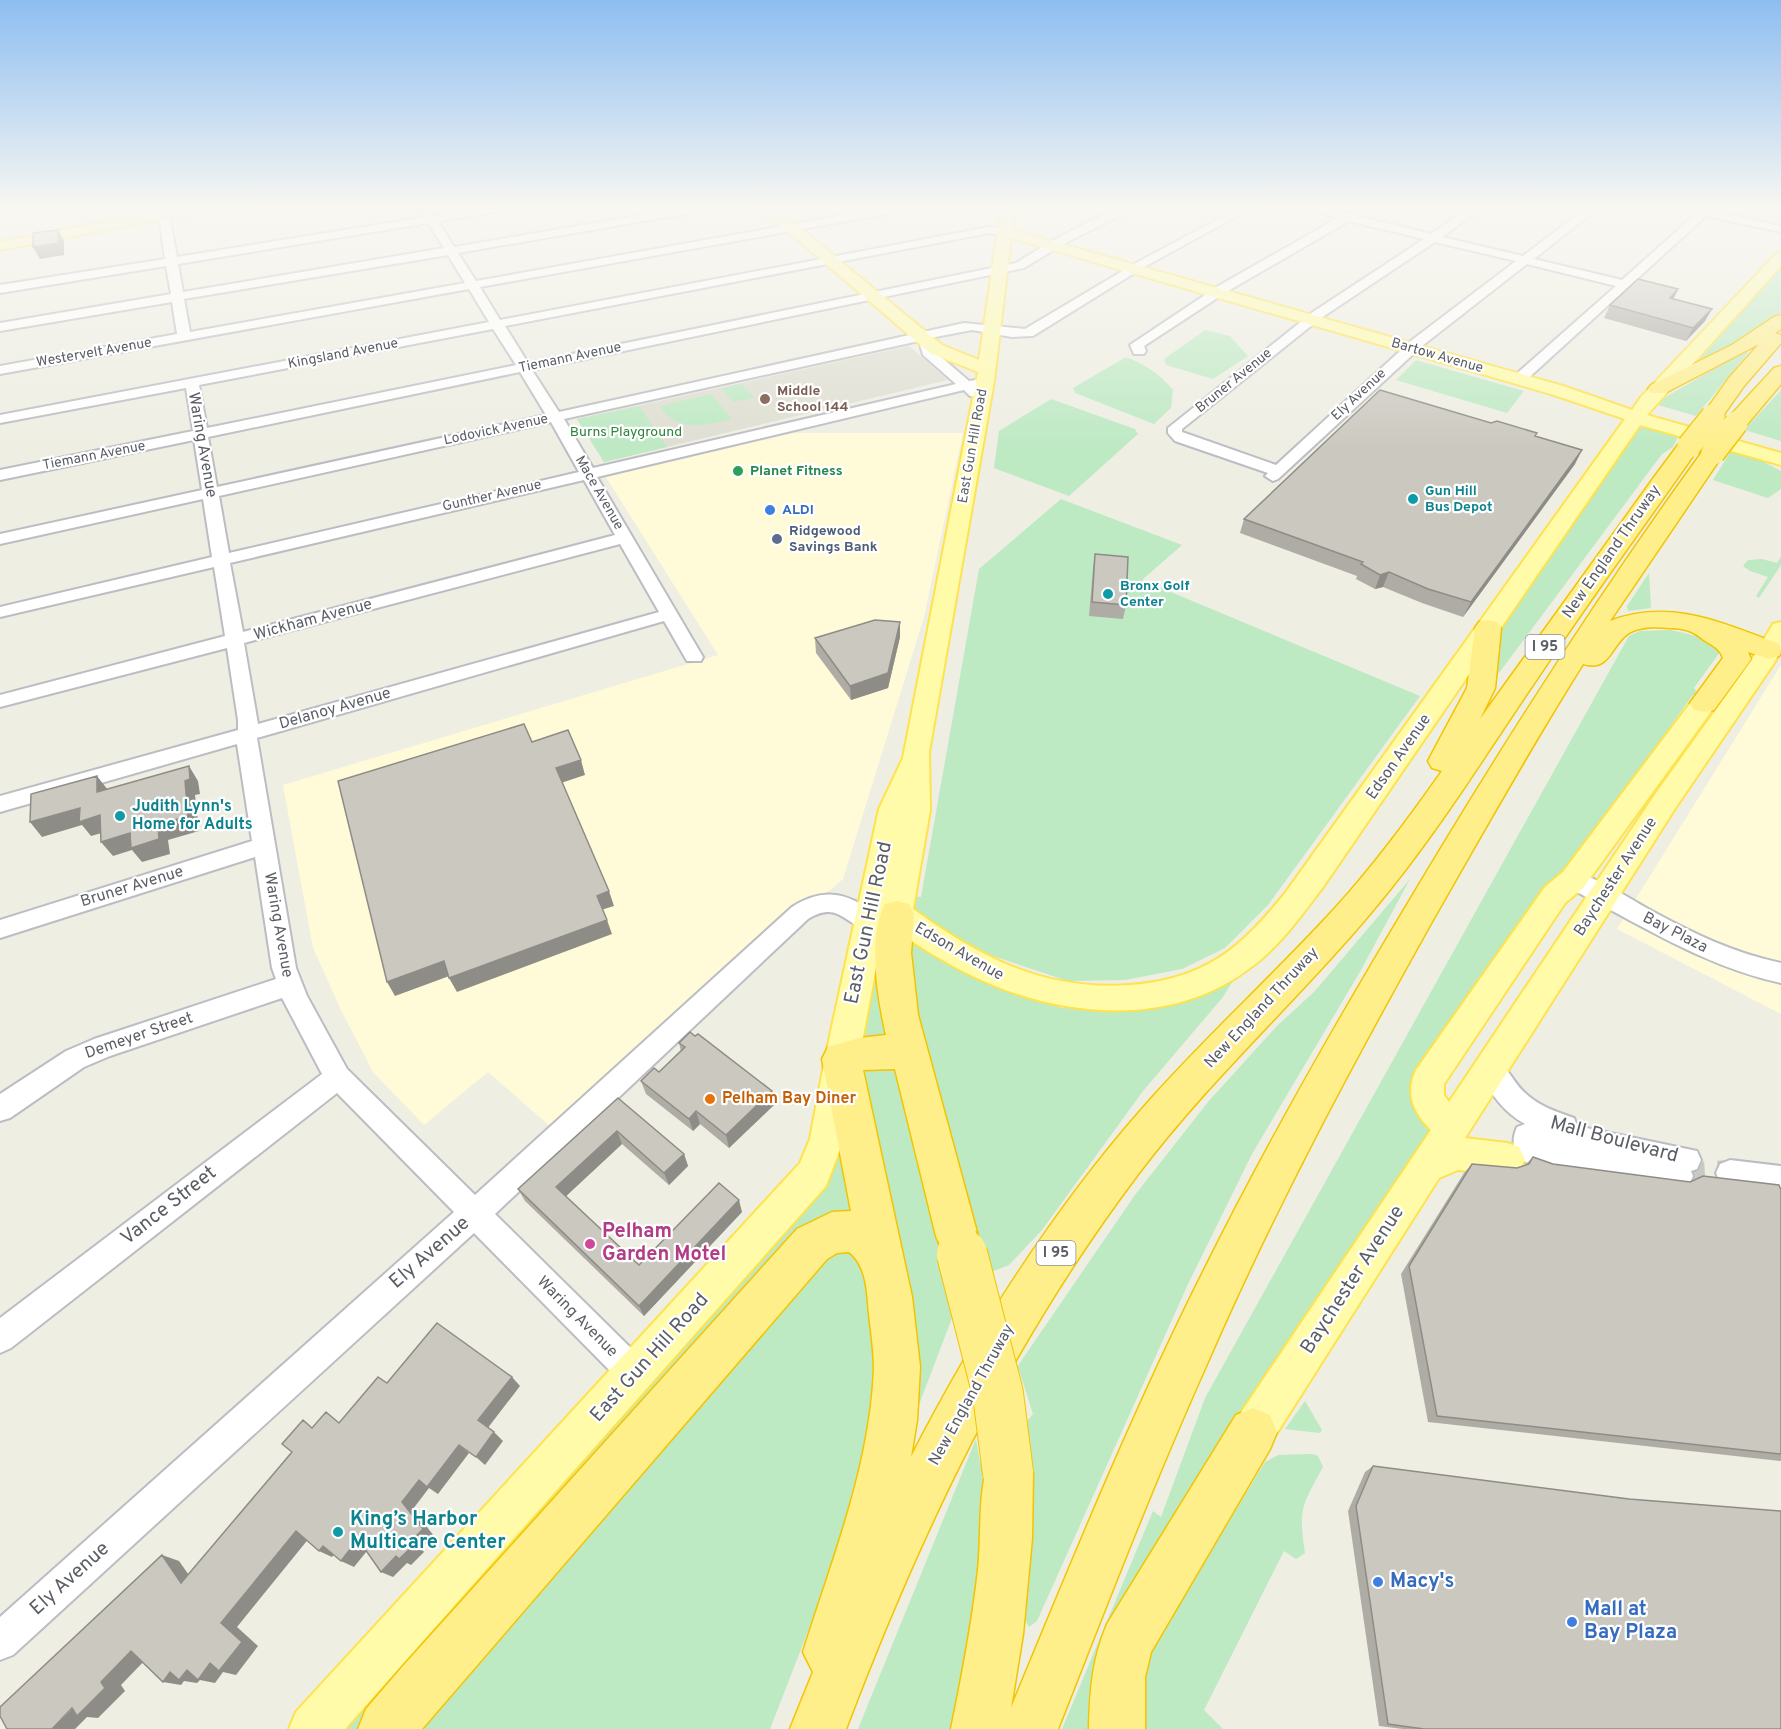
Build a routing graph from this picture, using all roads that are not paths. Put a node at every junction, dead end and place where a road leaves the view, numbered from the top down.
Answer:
1 (176, 290) edge
2 (221, 290) edge
3 (451, 290) edge
4 (474, 290) edge
5 (675, 290) edge
6 (866, 290) edge
7 (905, 290) edge
8 (998, 290) edge
9 (1098, 290) edge
10 (1206, 290) edge
11 (1224, 290) edge
12 (1356, 290) edge
13 (1487, 290) edge
14 (1618, 290) edge
15 (1751, 290) edge
16 (1218, 293) junction
17 (874, 296) junction
18 (177, 297) junction
19 (1311, 320) junction
20 (1781, 321) edge
21 (496, 324) junction
22 (0, 327) edge
23 (993, 328) junction
24 (1781, 331) edge
25 (184, 337) junction
26 (923, 339) junction
27 (1411, 348) junction
28 (1139, 351) dead end
29 (522, 368) junction
30 (0, 370) edge
31 (1781, 372) edge
32 (1519, 379) junction
33 (192, 383) junction
34 (980, 384) junction
35 (1658, 389) junction
36 (1639, 413) junction
37 (555, 417) junction
38 (0, 419) edge
39 (201, 434) junction
40 (1781, 448) edge
41 (1701, 450) junction
42 (1781, 459) edge
43 (1275, 473) joint
44 (587, 474) junction
45 (0, 475) edge
46 (210, 492) junction
47 (625, 538) junction
48 (0, 539) edge
49 (221, 560) junction
50 (0, 612) edge
51 (670, 614) junction
52 (1700, 625) junction
53 (1488, 628) junction
54 (235, 640) junction
55 (1778, 640) edge
56 (694, 657) dead end
57 (1551, 692) junction
58 (0, 701) edge
59 (1704, 703) joint
60 (248, 734) junction
61 (0, 804) edge
62 (264, 846) junction
63 (1403, 849) junction
64 (1573, 880) junction
65 (1604, 894) junction
66 (883, 918) junction
67 (0, 929) edge
68 (1781, 973) edge
69 (289, 985) junction
70 (910, 1057) junction
71 (841, 1059) junction
72 (1492, 1070) junction
73 (338, 1077) junction
74 (0, 1109) edge
75 (1453, 1127) junction
76 (1507, 1159) junction
77 (1428, 1166) junction
78 (1730, 1173) tunnel mouth
79 (1781, 1179) edge
80 (474, 1214) junction
81 (882, 1254) junction
82 (0, 1337) edge
83 (635, 1374) junction
84 (1253, 1432) joint
85 (0, 1642) edge
86 (313, 1729) edge
87 (386, 1729) edge
88 (808, 1729) edge
89 (818, 1729) edge
90 (979, 1729) edge
91 (1030, 1729) edge
92 (1117, 1729) edge

1 - 18 street
2 - 18 street
3 - 25 street, Westervelt Avenue
4 - 21 street, Mace Avenue
5 - 21 street, Kingsland Avenue
6 - 17 main road
7 - 17 street, Tiemann Avenue
8 - 23 main road, East Gun Hill Road
9 - 23 street
10 - 16 main road, Bartow Avenue
11 - 16 street
12 - 19 street, Bruner Avenue
13 - 27 street, Ely Avenue
14 - 32 street
15 - 35 main road, Edson Avenue
16 - 19 main road, Bartow Avenue
16 - 28 street
17 - 26 main road
17 - 29 street, Tiemann Avenue
18 - 22 street
18 - 25 street
19 - 27 main road, Bartow Avenue
19 - 43 street, Bruner Avenue
20 - 35 highway
21 - 29 street, Mace Avenue
21 - 33 street, Kingsland Avenue
23 - 26 street, Lodovick Avenue
23 - 34 main road, East Gun Hill Road
24 - 41 highway, New England Thruway / I 95, bridge
25 - 30 street, Westervelt Avenue
26 - 34 main road
26 - 34 street
26 - 37 street, Lodovick Avenue
27 - 32 main road, Bartow Avenue
27 - 43 street, Ely Avenue
29 - 37 street, Mace Avenue
29 - 39 street, Tiemann Avenue
31 - 41 highway, New England Thruway / I 95, bridge
32 - 36 main road, Bartow Avenue
33 - 38 street, Kingsland Avenue
33 - 39 street, Waring Avenue
34 - 44 street, Gunther Avenue
34 - 66 main road, East Gun Hill Road
35 - 36 main road, Edson Avenue
36 - 40 main road, Bartow Avenue
36 - 42 main road, Bartow Avenue
36 - 53 main road, Edson Avenue
37 - 44 street, Mace Avenue
37 - 46 street, Lodovick Avenue
39 - 45 street, Tiemann Avenue
39 - 46 street, Waring Avenue
41 - 57 highway, New England Thruway / I 95
41 - 63 highway, New England Thruway / I 95
44 - 47 street, Mace Avenue
44 - 49 street, Gunther Avenue
46 - 48 street, Lodovick Avenue
46 - 49 street, Waring Avenue
47 - 51 street, Mace Avenue
47 - 54 street, Wickham Avenue
49 - 50 street, Gunther Avenue
49 - 54 street, Waring Avenue
51 - 56 street, Mace Avenue
51 - 60 street, Delanoy Avenue
52 - 55 highway
52 - 57 highway
52 - 59 highway
53 - 63 highway
53 - 66 main road, Edson Avenue
54 - 58 street, Wickham Avenue
54 - 60 street, Waring Avenue
55 - 65 main road, Baychester Avenue
57 - 91 highway, New England Thruway / I 95
59 - 64 main road, Baychester Avenue
60 - 61 street, Delanoy Avenue
60 - 62 street, Waring Avenue
62 - 67 street, Bruner Avenue
62 - 69 street, Waring Avenue
63 - 89 highway, New England Thruway / I 95
64 - 65 street, Bay Plaza
64 - 75 main road, Baychester Avenue
65 - 68 street, Bay Plaza
65 - 72 main road, Baychester Avenue
66 - 70 highway
66 - 71 main road, East Gun Hill Road
66 - 80 street, Ely Avenue
69 - 73 street, Waring Avenue
69 - 74 street, Demeyer Street
70 - 71 highway
70 - 90 highway, bridge
71 - 81 highway
71 - 83 main road, East Gun Hill Road
72 - 75 main road, Baychester Avenue
72 - 76 street, Mall Boulevard
73 - 80 street, Waring Avenue
73 - 82 street, Vance Street
75 - 76 street, Mall Boulevard
75 - 77 main road, Baychester Avenue
76 - 77 main road
77 - 84 main road, Baychester Avenue
78 - 79 street
80 - 83 street, Waring Avenue
80 - 85 street, Ely Avenue
81 - 87 highway
81 - 88 highway
83 - 86 main road, East Gun Hill Road
84 - 92 highway

